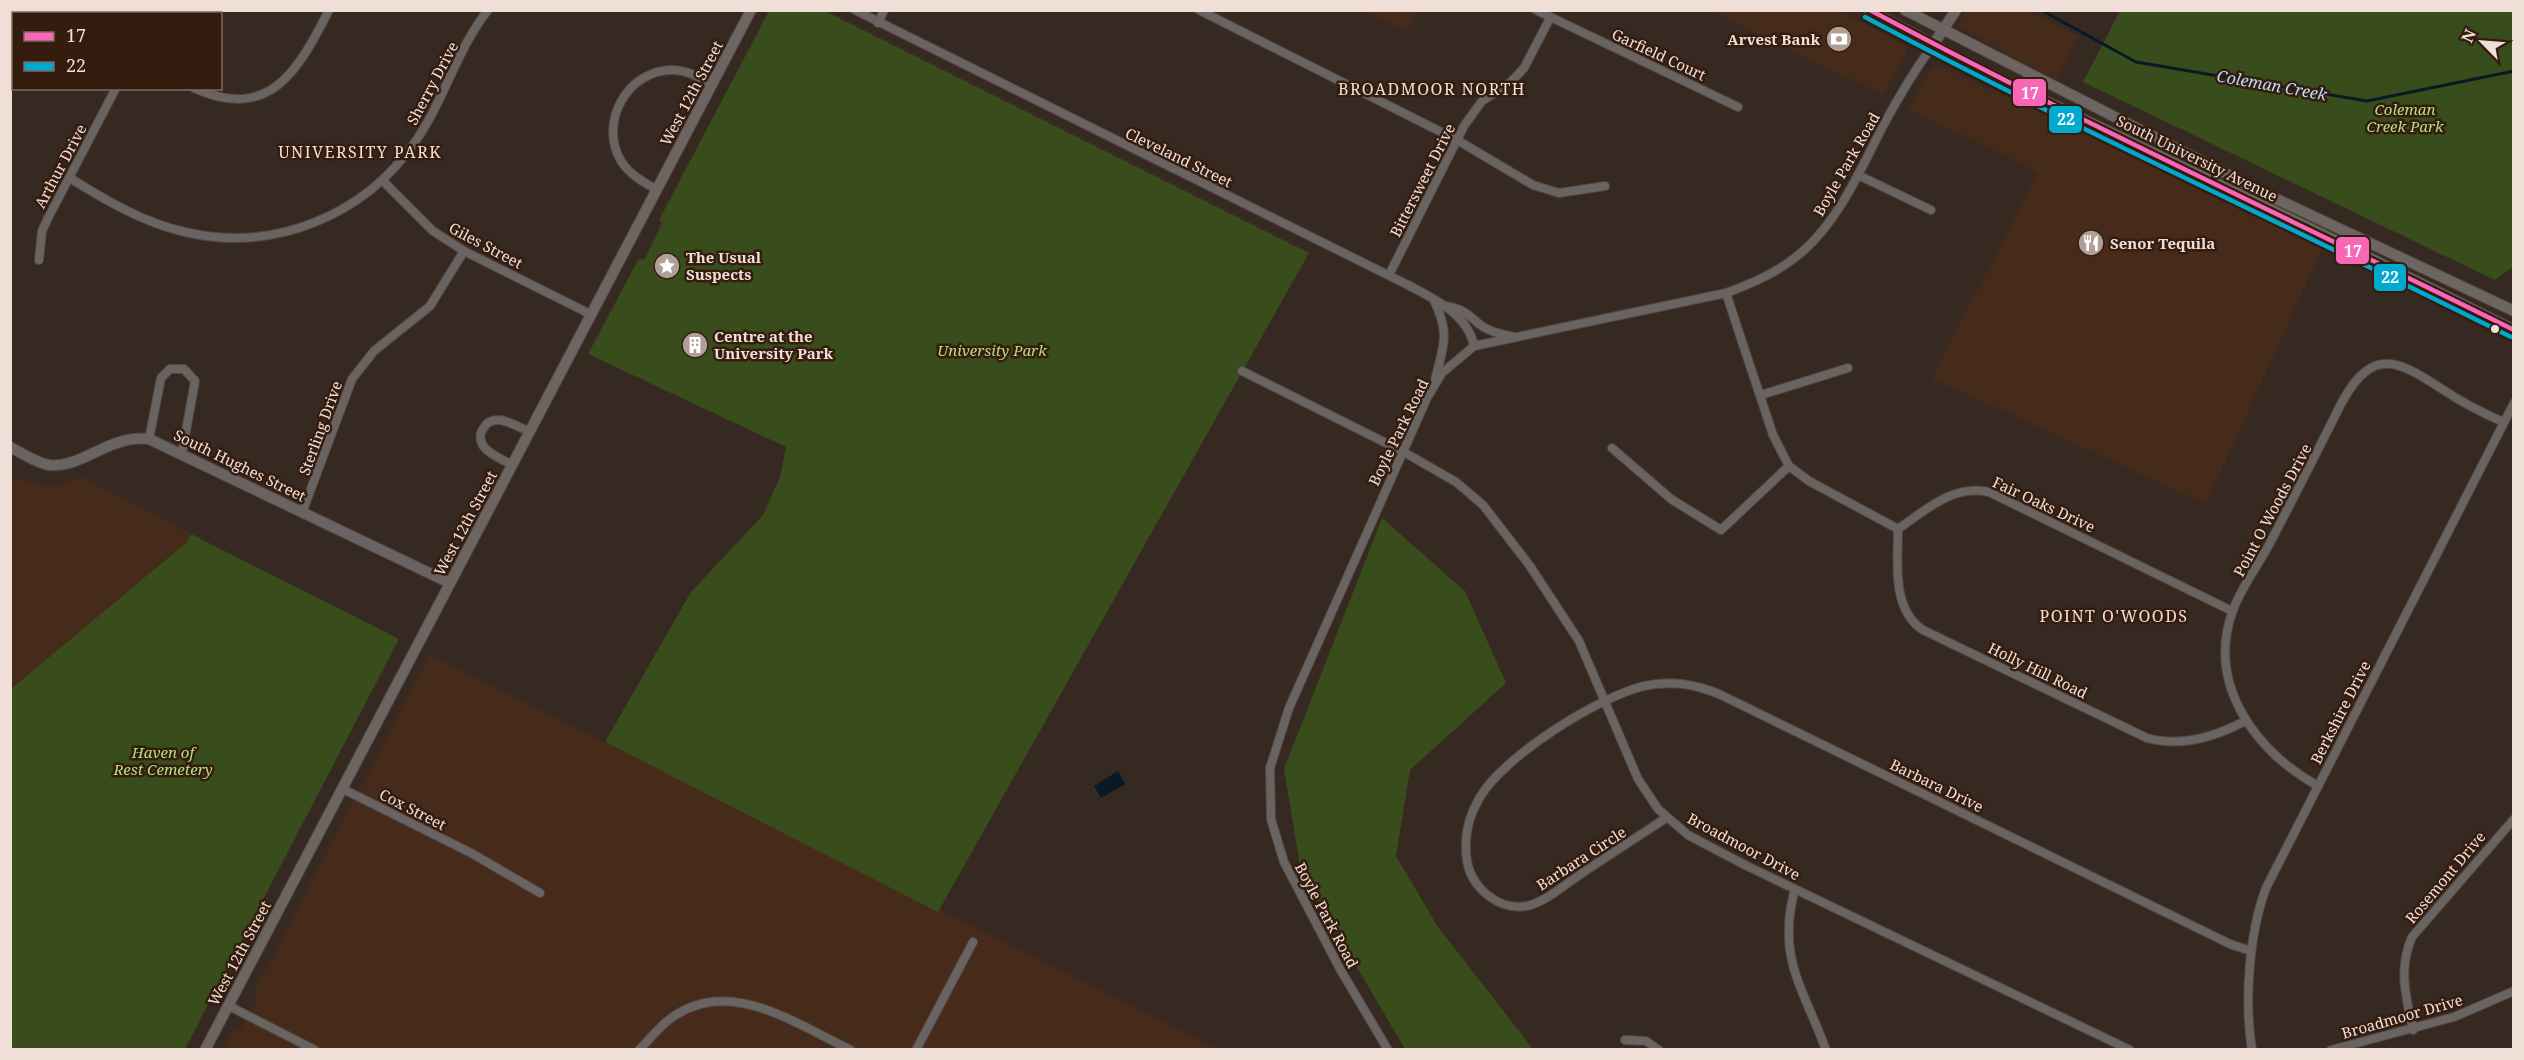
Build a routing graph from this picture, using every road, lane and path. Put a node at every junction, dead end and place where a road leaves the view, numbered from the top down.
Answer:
1 (329, 10) edge
2 (488, 10) edge
3 (751, 10) edge
4 (855, 10) edge
5 (884, 10) edge
6 (1199, 10) edge
7 (1536, 10) edge
8 (1869, 10) edge
9 (1905, 10) edge
10 (1956, 10) edge
11 (1550, 18) junction
12 (878, 22) junction
13 (1943, 31) junction
14 (1933, 45) junction
15 (711, 84) junction
16 (115, 90) edge
17 (199, 90) edge
18 (1738, 107) dead end
19 (1457, 140) junction
20 (1858, 175) junction
21 (70, 178) junction
22 (383, 182) junction
23 (1605, 186) dead end
24 (656, 189) junction
25 (1931, 210) dead end
26 (464, 251) junction
27 (39, 260) dead end
28 (1389, 275) junction
29 (1726, 293) junction
30 (1434, 299) junction
31 (1446, 306) junction
32 (2514, 311) edge
33 (590, 314) junction
34 (2514, 330) edge
35 (1518, 338) junction
36 (1474, 346) junction
37 (1848, 368) dead end
38 (1242, 371) dead end
39 (1434, 385) junction
40 (1761, 395) junction
41 (2514, 403) edge
42 (2503, 422) junction
43 (530, 432) junction
44 (149, 439) junction
45 (10, 447) edge
46 (1612, 448) dead end
47 (1402, 451) junction
48 (182, 453) junction
49 (512, 465) junction
50 (1789, 466) junction
51 (302, 513) junction
52 (1898, 529) junction
53 (450, 583) junction
54 (2232, 611) junction
55 (1605, 701) junction
56 (2244, 721) junction
57 (2318, 786) junction
58 (343, 789) junction
59 (1666, 818) junction
60 (2514, 819) edge
61 (1795, 889) junction
62 (540, 893) dead end
63 (973, 942) dead end
64 (2251, 951) junction
65 (2514, 991) edge
66 (229, 1006) junction
67 (2413, 1030) junction
68 (1625, 1040) dead end
69 (205, 1050) edge
70 (315, 1050) edge
71 (639, 1050) edge
72 (851, 1050) edge
73 (916, 1050) edge
74 (1388, 1050) edge
75 (1659, 1050) edge
76 (1826, 1050) edge
77 (2130, 1050) edge
78 (2252, 1050) edge
79 (2331, 1050) edge

1 - 17 street
2 - 22 street, Sherry Drive
3 - 15 main road, West 12th Street
4 - 12 street, Cleveland Street
5 - 12 street
6 - 19 street
7 - 11 street, Garfield Court
8 - 14 main road, South University Avenue
9 - 13 main road, South University Avenue
10 - 13 street
11 - 18 street, Garfield Court
11 - 19 street, Bittersweet Drive
12 - 28 street, Cleveland Street
13 - 14 street
13 - 32 main road, South University Avenue
14 - 20 street, Boyle Park Road
14 - 34 main road, South University Avenue
15 - 24 main road, West 12th Street
15 - 24 street
16 - 21 street, Arthur Drive
19 - 23 street
19 - 28 street, Bittersweet Drive
20 - 25 street
20 - 29 street, Boyle Park Road
21 - 22 street, Sherry Drive
21 - 27 street, Arthur Drive
22 - 26 street, Giles Street
24 - 33 main road, West 12th Street
26 - 33 street, Giles Street
26 - 51 street, Sterling Drive
28 - 30 street, Cleveland Street
29 - 35 street, Boyle Park Road
29 - 40 street
30 - 31 street, Cleveland Street
30 - 39 street
31 - 35 street
31 - 36 street, Cleveland Street
33 - 43 main road, West 12th Street
35 - 36 street, Boyle Park Road
36 - 39 street, Boyle Park Road
37 - 40 street
38 - 47 street, Broadmoor Drive
39 - 47 street, Boyle Park Road
40 - 50 street
41 - 42 street, Berkshire Drive
42 - 54 street, Point O Woods Drive
42 - 57 street, Berkshire Drive
43 - 49 main road, West 12th Street
43 - 49 street
44 - 45 street, South Hughes Street
44 - 48 street, South Hughes Street
44 - 48 street
46 - 50 street
47 - 55 street, Broadmoor Drive
47 - 74 street, Boyle Park Road
48 - 51 street, South Hughes Street
49 - 53 main road, West 12th Street
50 - 52 street
51 - 53 street, South Hughes Street
52 - 54 street, Fair Oaks Drive
52 - 56 street, Holly Hill Road
53 - 58 main road, West 12th Street
54 - 56 street, Point O Woods Drive
55 - 59 street, Broadmoor Drive
55 - 59 street, Barbara Circle
55 - 64 street, Barbara Drive
56 - 57 street, Point O Woods Drive
57 - 64 street, Berkshire Drive
58 - 62 street, Cox Street
58 - 66 main road, West 12th Street
59 - 61 street, Broadmoor Drive
60 - 67 street, Rosemont Drive
61 - 76 street
61 - 77 street, Broadmoor Drive
63 - 73 street
64 - 78 street, Berkshire Drive
65 - 67 street, Broadmoor Drive
66 - 69 main road, West 12th Street
66 - 70 street
67 - 79 street, Broadmoor Drive
68 - 75 street
71 - 72 street

